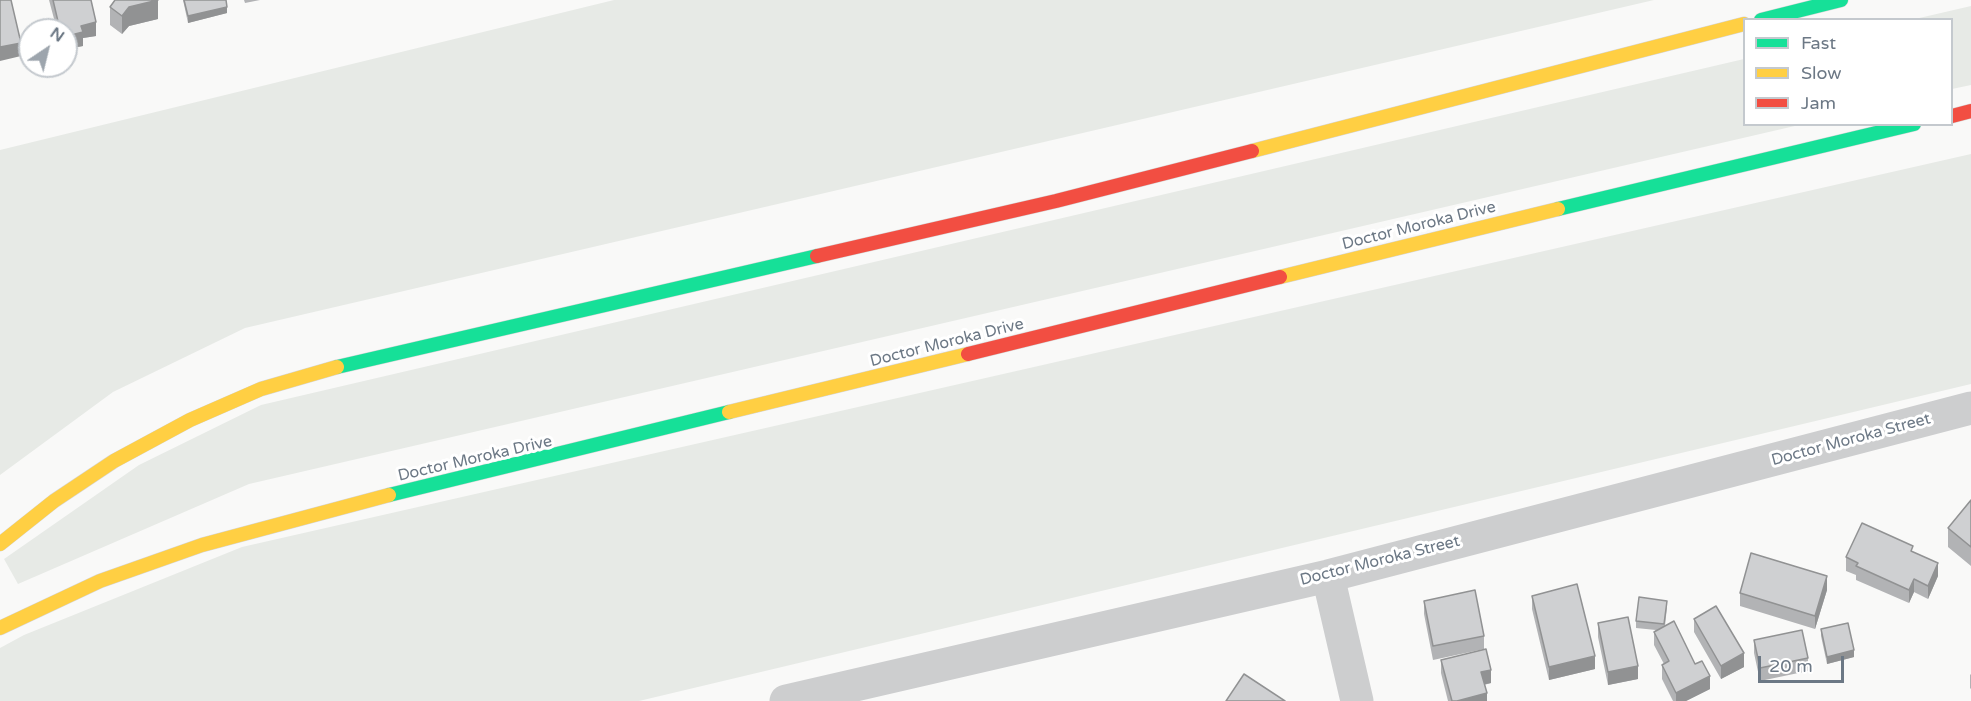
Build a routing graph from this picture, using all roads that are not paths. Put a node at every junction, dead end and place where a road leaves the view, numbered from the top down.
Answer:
1 (1841, 0) edge
2 (1769, 18) edge
3 (1743, 24) edge
4 (1971, 111) edge
5 (1953, 116) edge
6 (1906, 126) edge
7 (1971, 408) edge
8 (0, 544) edge
9 (1328, 576) junction
10 (0, 628) edge
11 (786, 701) edge
12 (1357, 701) edge

1 - 2 street
3 - 8 street
4 - 5 street
6 - 10 street, Doctor Moroka Drive
7 - 9 street, Doctor Moroka Street
9 - 11 street, Doctor Moroka Street
9 - 12 street

